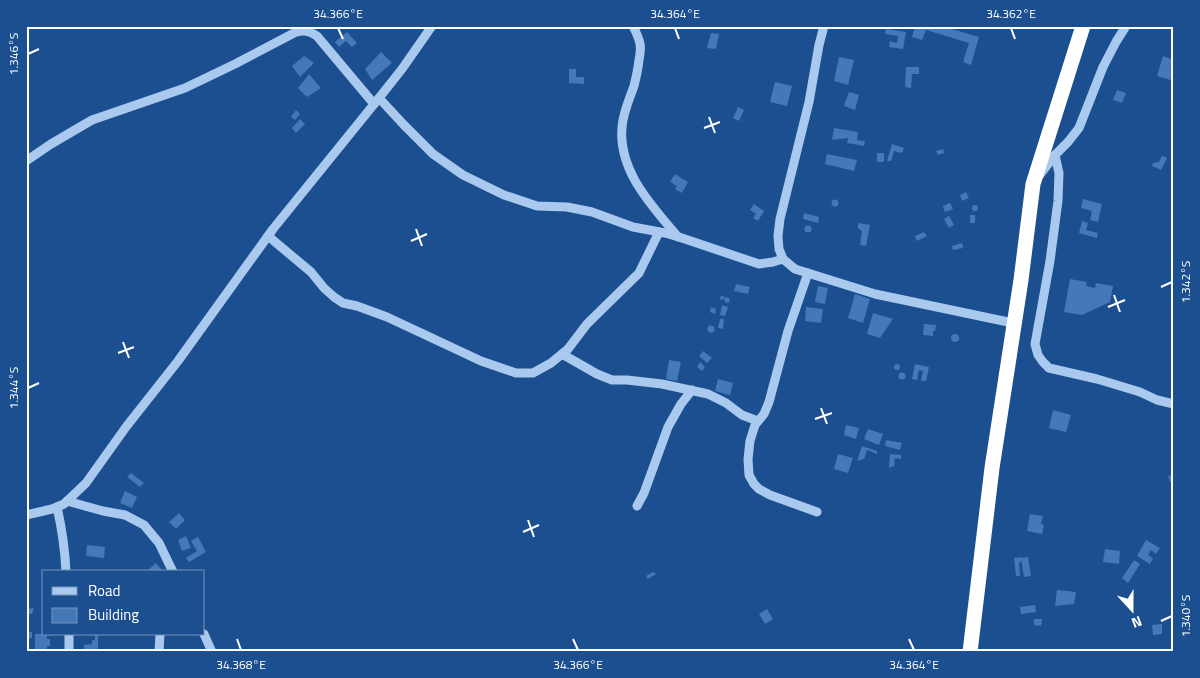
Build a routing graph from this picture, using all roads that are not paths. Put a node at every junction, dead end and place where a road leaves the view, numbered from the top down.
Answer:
1 (432, 26) edge
2 (633, 26) edge
3 (824, 26) edge
4 (1083, 26) edge
5 (1126, 26) edge
6 (304, 28) edge
7 (376, 101) junction
8 (1055, 155) junction
9 (26, 161) edge
10 (1033, 184) junction
11 (658, 232) junction
12 (268, 236) junction
13 (679, 237) junction
14 (783, 259) junction
15 (808, 273) junction
16 (1014, 323) junction
17 (562, 354) junction
18 (692, 390) junction
19 (1174, 404) edge
20 (758, 421) junction
21 (67, 501) junction
22 (637, 506) dead end
23 (57, 507) junction
24 (817, 512) dead end
25 (26, 515) edge
26 (66, 570) edge
27 (172, 570) edge
28 (69, 636) edge
29 (160, 636) edge
30 (205, 636) edge
31 (69, 652) edge
32 (159, 652) edge
33 (212, 652) edge
34 (970, 652) edge

1 - 7 street
2 - 13 street
3 - 14 street
4 - 10 highway
5 - 8 street
6 - 7 street
6 - 9 street
7 - 11 street
7 - 12 street
8 - 10 street
8 - 19 street
10 - 16 highway
11 - 13 street
11 - 17 street
12 - 17 street
12 - 21 street
13 - 14 street
14 - 15 street
15 - 16 street
15 - 20 street
16 - 34 highway
17 - 18 street
18 - 20 street
18 - 22 street
20 - 24 street
21 - 23 street
21 - 27 street
23 - 25 street
23 - 26 street
28 - 31 street
29 - 32 street
30 - 33 street

